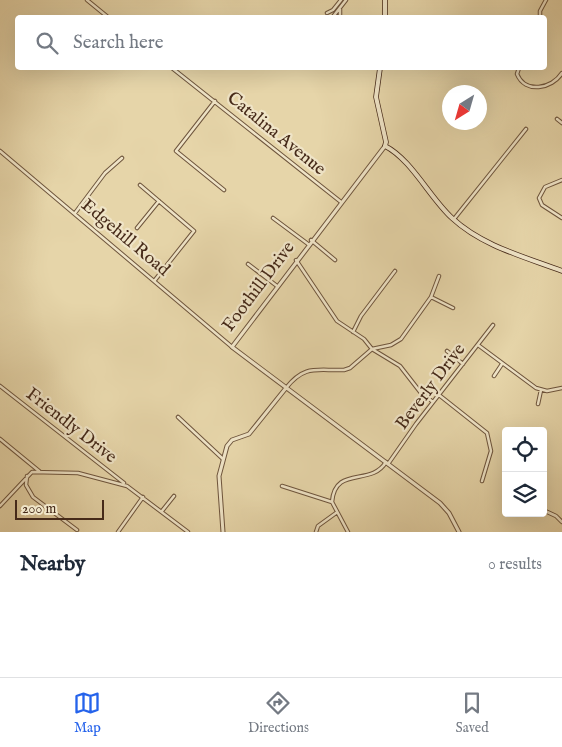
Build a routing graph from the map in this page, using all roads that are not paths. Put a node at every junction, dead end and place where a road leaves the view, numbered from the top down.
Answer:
1 (87, 0) edge
2 (341, 0) edge
3 (346, 0) edge
4 (385, 0) edge
5 (546, 0) edge
6 (340, 7) junction
7 (327, 13) dead end
8 (105, 15) edge
9 (334, 15) edge
10 (340, 15) edge
11 (386, 15) edge
12 (540, 15) edge
13 (175, 70) edge
14 (380, 70) edge
15 (518, 70) edge
16 (562, 73) edge
17 (215, 101) junction
18 (558, 119) dead end
19 (562, 123) edge
20 (526, 129) dead end
21 (385, 146) junction
22 (0, 151) edge
23 (122, 158) dead end
24 (562, 180) edge
25 (140, 185) dead end
26 (224, 190) dead end
27 (159, 201) junction
28 (341, 202) junction
29 (75, 212) junction
30 (273, 218) dead end
31 (562, 218) edge
32 (454, 220) junction
33 (137, 228) dead end
34 (311, 240) junction
35 (308, 244) junction
36 (296, 260) junction
37 (335, 260) dead end
38 (248, 264) dead end
39 (395, 270) dead end
40 (562, 271) edge
41 (439, 276) dead end
42 (155, 280) junction
43 (277, 286) junction
44 (431, 297) junction
45 (453, 308) dead end
46 (493, 325) dead end
47 (353, 332) junction
48 (478, 345) junction
49 (232, 347) junction
50 (372, 349) junction
51 (447, 351) dead end
52 (463, 364) junction
53 (502, 364) junction
54 (494, 376) dead end
55 (0, 386) edge
56 (286, 388) junction
57 (562, 388) edge
58 (542, 390) junction
59 (438, 395) junction
60 (433, 402) junction
61 (538, 404) dead end
62 (178, 417) dead end
63 (0, 439) edge
64 (223, 459) junction
65 (387, 463) junction
66 (39, 471) junction
67 (27, 476) junction
68 (482, 481) dead end
69 (127, 486) junction
70 (282, 486) dead end
71 (174, 496) dead end
72 (143, 497) junction
73 (332, 502) junction
74 (0, 506) edge
75 (162, 511) junction
76 (547, 512) edge
77 (336, 513) junction
78 (562, 522) edge
79 (77, 530) dead end
80 (118, 532) edge
81 (188, 532) edge
82 (223, 532) edge
83 (316, 532) edge
84 (348, 532) edge
85 (459, 532) edge

1 - 8 street
2 - 7 street
3 - 6 street
4 - 11 main road
5 - 12 street
6 - 9 street
6 - 10 street
13 - 17 street, Catalina Avenue
14 - 21 main road
15 - 16 street
17 - 26 street
17 - 28 street, Catalina Avenue
18 - 19 street
20 - 32 street
21 - 28 street, Foothill Drive
21 - 32 main road
22 - 29 street, Edgehill Road
23 - 29 street
24 - 31 street
25 - 27 street
27 - 33 street
27 - 42 street
28 - 34 street, Foothill Drive
29 - 42 street, Edgehill Road
30 - 35 street
32 - 40 main road
34 - 35 street, Foothill Drive
34 - 37 street
35 - 36 street, Foothill Drive
36 - 43 street, Foothill Drive
36 - 47 street
38 - 43 street
39 - 47 street
41 - 44 street
42 - 49 street, Edgehill Road
43 - 49 street, Foothill Drive
44 - 45 street
44 - 50 street
46 - 48 street, Beverly Drive
47 - 50 street
48 - 52 street, Beverly Drive
48 - 53 street
49 - 56 street, Foothill Drive
50 - 56 street
50 - 60 street
51 - 52 street
52 - 59 street, Beverly Drive
53 - 54 street
53 - 58 street
55 - 69 street, Friendly Drive
56 - 64 street
56 - 65 street, Foothill Drive
57 - 58 street
58 - 61 street
59 - 60 street, Beverly Drive
59 - 68 street
60 - 65 street, Beverly Drive
62 - 64 street
63 - 66 street
64 - 82 street
65 - 73 street, Beverly Drive
65 - 85 street, Foothill Drive
66 - 67 street
66 - 69 street
67 - 74 street
67 - 79 street
69 - 72 street, Friendly Drive
70 - 73 street
71 - 75 street
72 - 75 street, Friendly Drive
72 - 80 street
73 - 77 street
75 - 81 street, Friendly Drive
76 - 78 street
77 - 83 street
77 - 84 street

